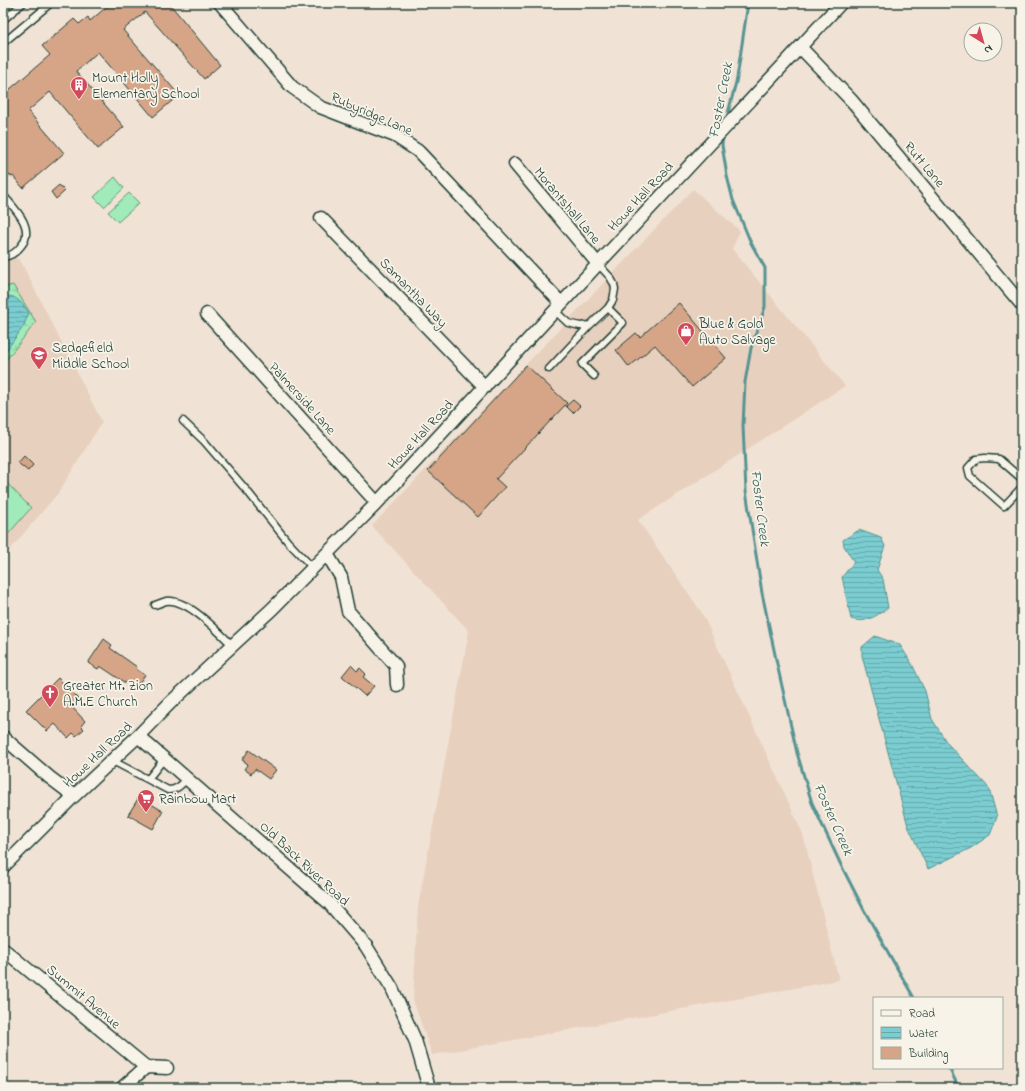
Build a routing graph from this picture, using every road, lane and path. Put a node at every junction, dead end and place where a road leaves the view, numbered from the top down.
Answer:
1 (23, 3) edge
2 (51, 3) edge
3 (220, 3) edge
4 (841, 3) edge
5 (3, 20) edge
6 (3, 44) edge
7 (800, 47) junction
8 (515, 164) dead end
9 (3, 195) edge
10 (321, 218) dead end
11 (3, 257) edge
12 (598, 264) junction
13 (1022, 305) edge
14 (558, 307) junction
15 (608, 308) junction
16 (207, 314) dead end
17 (590, 325) junction
18 (549, 368) dead end
19 (594, 376) dead end
20 (485, 386) junction
21 (183, 421) dead end
22 (1022, 479) edge
23 (1022, 487) edge
24 (377, 503) junction
25 (327, 554) junction
26 (312, 568) junction
27 (155, 605) dead end
28 (232, 646) junction
29 (397, 685) dead end
30 (138, 736) junction
31 (3, 737) edge
32 (164, 759) junction
33 (111, 760) junction
34 (148, 779) junction
35 (187, 779) junction
36 (74, 796) junction
37 (3, 867) edge
38 (3, 949) edge
39 (146, 1067) junction
40 (167, 1068) dead end
41 (122, 1088) edge
42 (429, 1088) edge

1 - 5 lane
2 - 6 lane
3 - 14 street, Rubyridge Lane
4 - 7 street, Howe Hall Road
7 - 12 street, Howe Hall Road
7 - 13 street, Rutt Lane
8 - 12 street, Morantshall Lane
9 - 11 lane
10 - 20 street, Samantha Way
12 - 14 street, Howe Hall Road
12 - 15 lane
14 - 17 lane
14 - 20 street, Howe Hall Road
15 - 17 lane
15 - 19 lane
16 - 24 street, Palmerside Lane
17 - 18 lane
20 - 24 street, Howe Hall Road
21 - 26 lane
22 - 23 lane
24 - 25 street, Howe Hall Road
25 - 26 street, Howe Hall Road
25 - 29 street
26 - 28 street, Howe Hall Road
27 - 28 lane
28 - 30 street, Howe Hall Road
30 - 32 street, Old Back River Road
30 - 33 street, Howe Hall Road
31 - 36 street
32 - 34 lane
32 - 35 street, Old Back River Road
33 - 34 lane
33 - 36 street, Howe Hall Road
34 - 35 lane
35 - 42 street, Old Back River Road
36 - 37 street, Howe Hall Road
38 - 39 street, Summit Avenue
39 - 40 street
39 - 41 street

